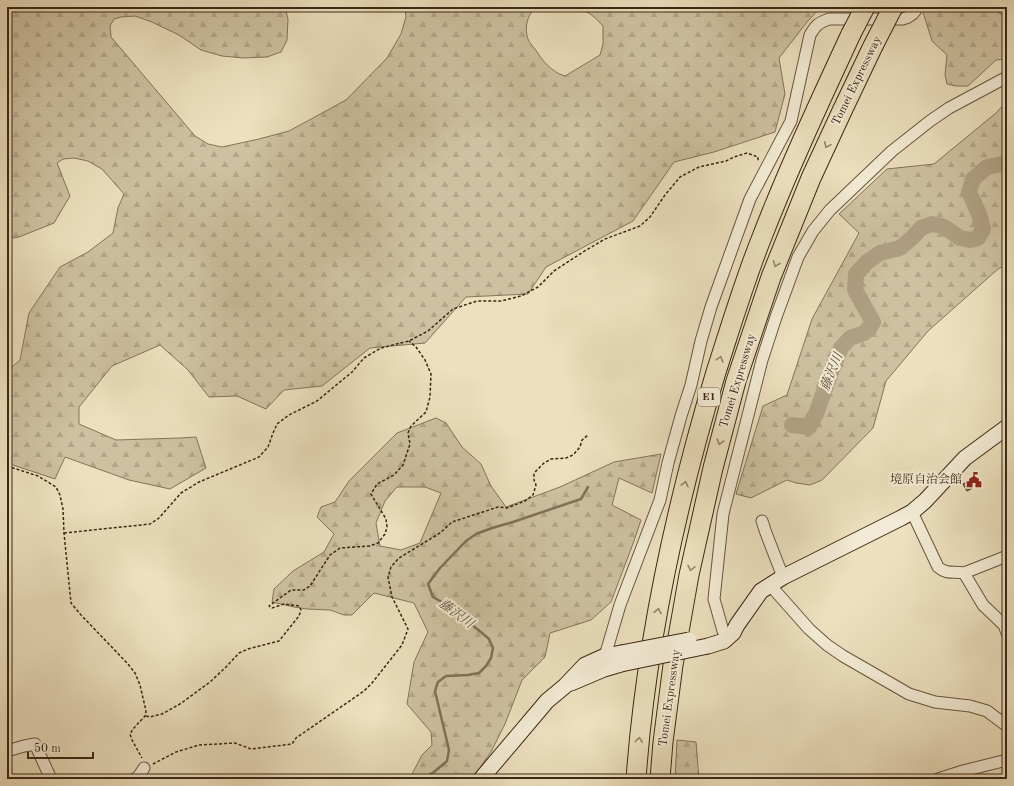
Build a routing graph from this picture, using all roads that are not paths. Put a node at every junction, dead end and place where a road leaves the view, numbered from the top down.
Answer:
1 (865, 7) edge
2 (893, 7) edge
3 (917, 7) edge
4 (1001, 7) edge
5 (1007, 10) edge
6 (1007, 77) edge
7 (1007, 427) edge
8 (912, 512) junction
9 (762, 521) dead end
10 (1007, 556) edge
11 (964, 573) junction
12 (783, 577) junction
13 (770, 585) junction
14 (737, 625) junction
15 (723, 631) junction
16 (1007, 633) edge
17 (708, 641) junction
18 (604, 662) junction
19 (1007, 726) edge
20 (7, 751) edge
21 (1007, 760) edge
22 (144, 768) road end
23 (51, 779) edge
24 (134, 779) edge
25 (481, 779) edge
26 (636, 779) edge
27 (660, 779) edge
28 (938, 779) edge

26 -> 1 highway, Tomei Expressway / E1, bridge
2 -> 27 highway, Tomei Expressway / E1, bridge
3 - 18 street
4 - 5 street
6 - 15 street
7 - 8 street
8 - 11 street
8 - 12 street
9 - 12 street
10 - 11 street
11 - 16 street
12 - 13 street
13 - 14 street
13 - 19 street
14 - 15 street
14 - 17 street
15 - 17 street
17 - 18 street, bridge
18 - 25 street
20 - 23 street
21 - 28 street
22 - 24 street

